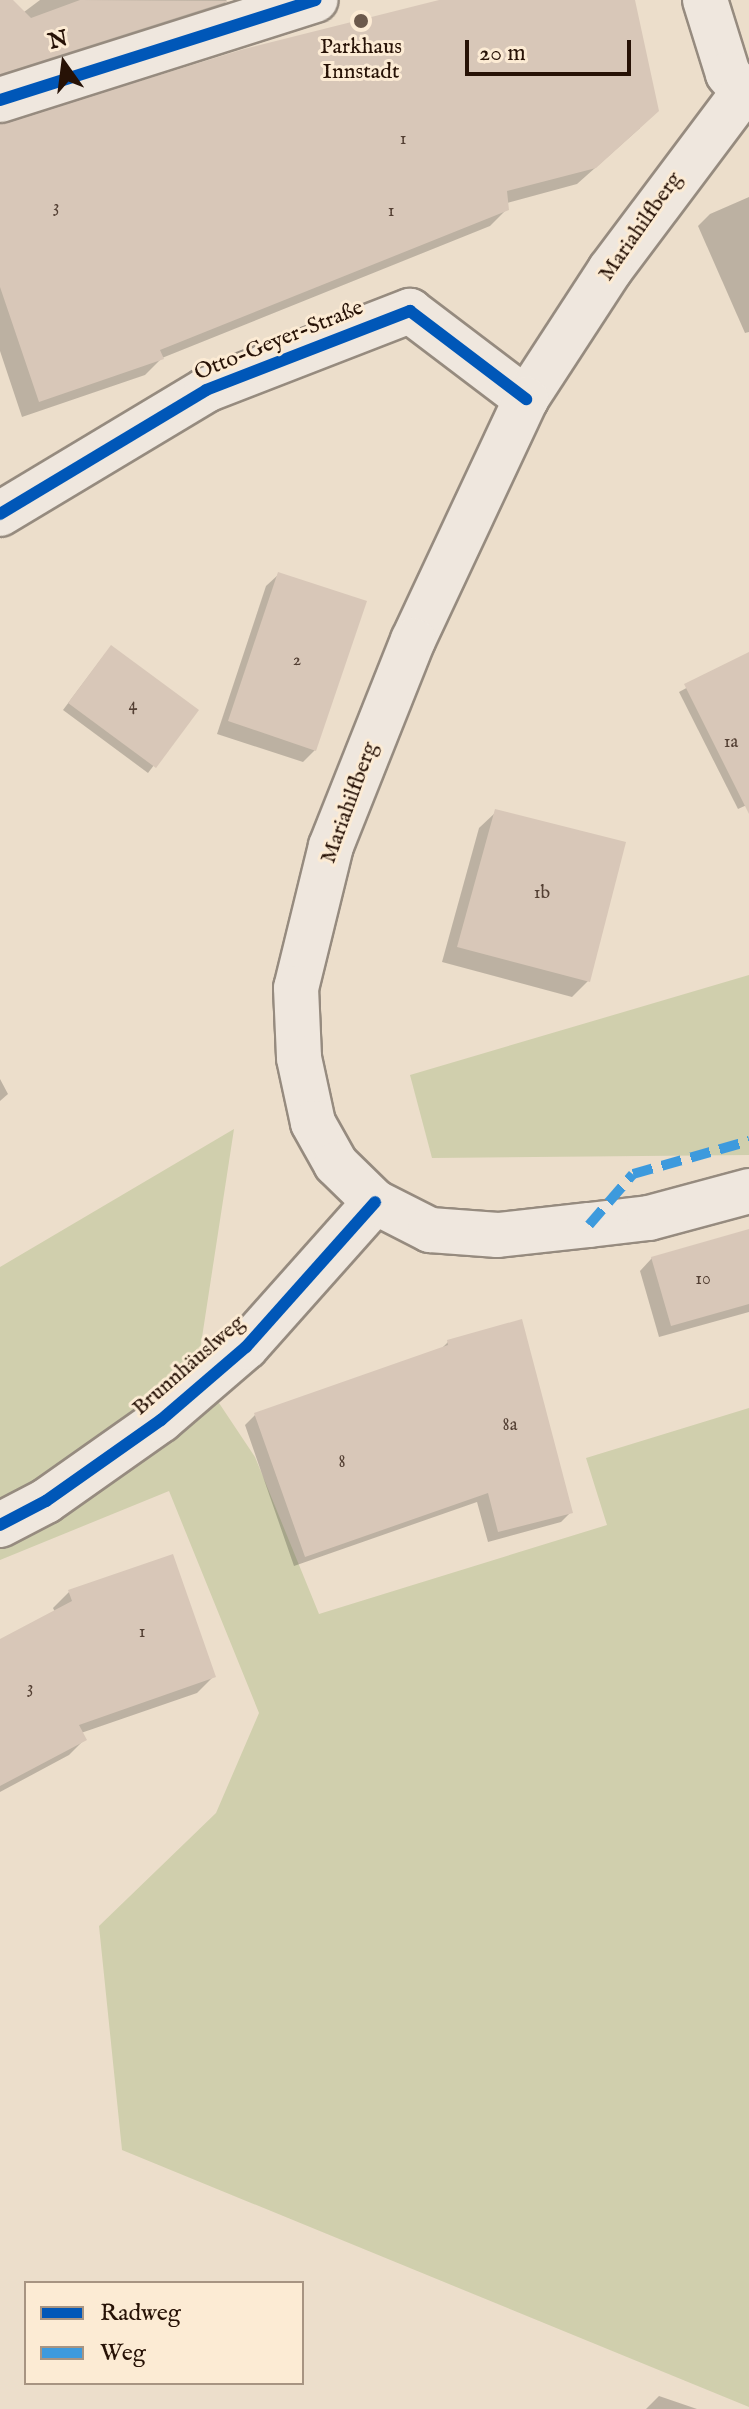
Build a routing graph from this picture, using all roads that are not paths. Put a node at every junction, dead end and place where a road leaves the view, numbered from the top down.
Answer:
1 (316, 0) edge
2 (705, 0) edge
3 (746, 96) edge
4 (0, 100) edge
5 (526, 399) junction
6 (0, 514) edge
7 (749, 1191) edge
8 (375, 1202) junction
9 (0, 1525) edge

1 - 4 main road
2 - 3 main road
3 - 5 main road, Mariahilfberg
5 - 6 main road, Otto-Geyer-Straße
5 - 8 main road, Mariahilfberg
7 - 8 main road, Mariahilfberg
8 - 9 main road, Brunnhäuslweg

